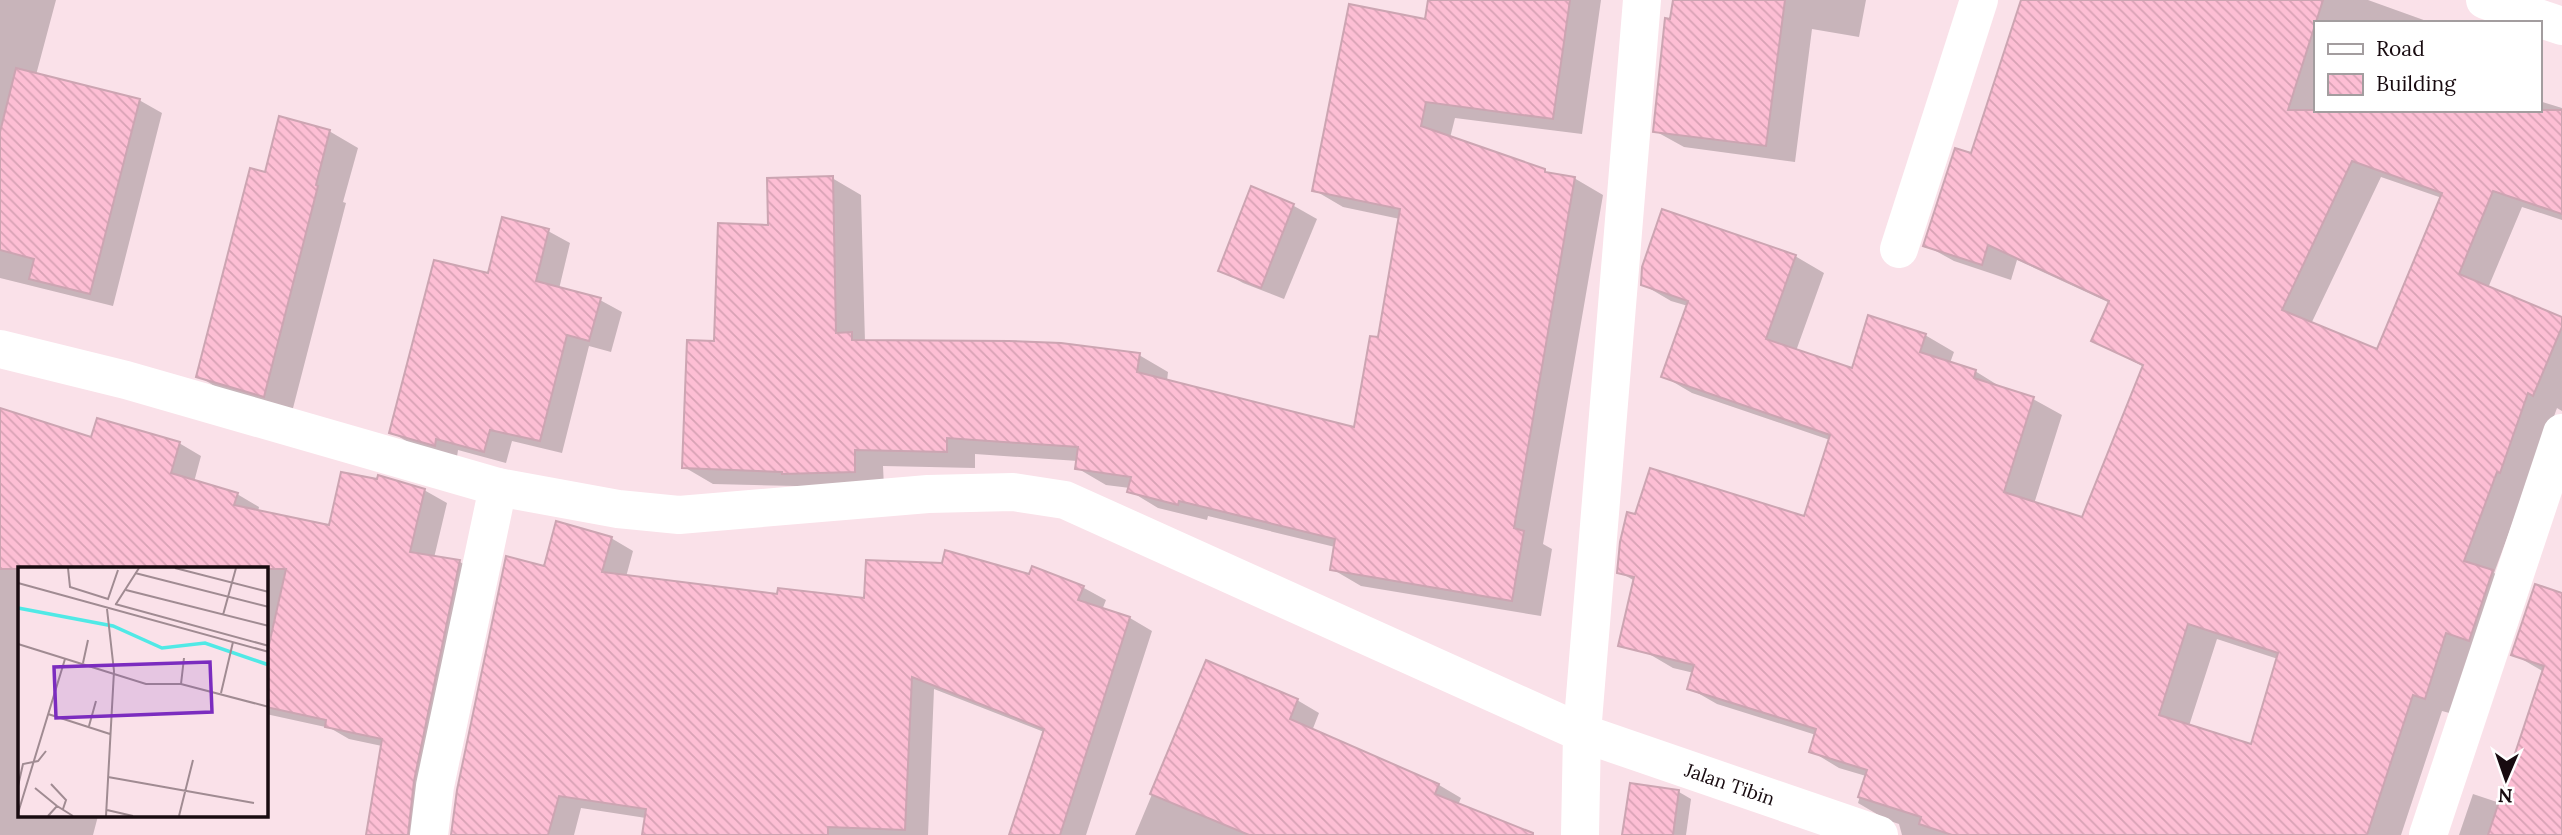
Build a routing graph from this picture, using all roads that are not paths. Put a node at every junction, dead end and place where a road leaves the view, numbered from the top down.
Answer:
1 (1642, 0) edge
2 (1979, 0) edge
3 (2485, 0) edge
4 (2562, 26) edge
5 (1899, 249) dead end
6 (0, 349) edge
7 (2562, 433) edge
8 (498, 487) junction
9 (1582, 733) junction
10 (429, 835) edge
11 (1580, 835) edge
12 (1879, 835) edge
13 (2428, 835) edge

1 - 9 street
2 - 5 street
3 - 4 street
6 - 8 street, Jalan Tibin
7 - 13 street
8 - 9 street, Jalan Tibin
8 - 10 street
9 - 11 street
9 - 12 street, Jalan Tibin

